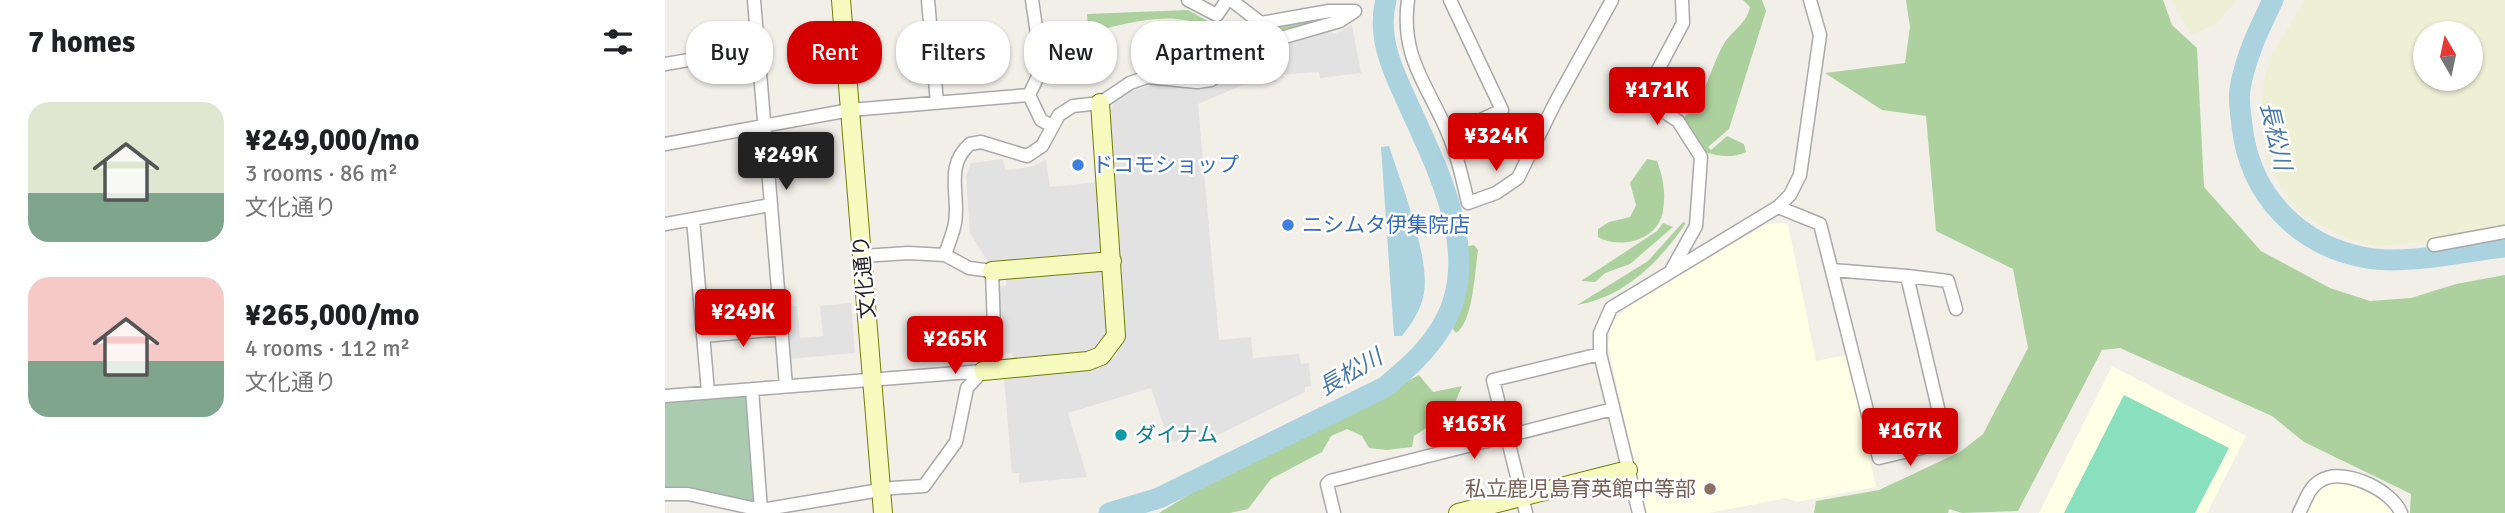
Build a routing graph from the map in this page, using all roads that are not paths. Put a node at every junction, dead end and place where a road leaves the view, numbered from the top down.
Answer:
1 (754, 0) edge
2 (841, 0) edge
3 (928, 0) edge
4 (1188, 0) edge
5 (1229, 0) edge
6 (1408, 0) edge
7 (1450, 0) edge
8 (1612, 0) edge
9 (1682, 0) edge
10 (1810, 0) edge
11 (1033, 1) edge
12 (1355, 6) edge
13 (755, 21) edge
14 (686, 60) edge
15 (665, 64) edge
16 (760, 84) edge
17 (1029, 95) junction
18 (937, 103) junction
19 (1100, 103) junction
20 (850, 110) junction
21 (764, 125) junction
22 (1052, 126) junction
23 (1449, 135) junction
24 (665, 144) edge
25 (770, 205) junction
26 (1778, 207) junction
27 (693, 219) junction
28 (665, 224) edge
29 (2505, 232) edge
30 (2434, 245) dead end
31 (945, 255) junction
32 (863, 256) junction
33 (1112, 261) junction
34 (1671, 270) junction
35 (1832, 270) junction
36 (992, 271) junction
37 (1907, 276) junction
38 (1956, 309) dead end
39 (781, 330) junction
40 (703, 336) junction
41 (1600, 354) junction
42 (983, 371) junction
43 (873, 378) junction
44 (786, 386) junction
45 (752, 389) junction
46 (708, 392) junction
47 (665, 396) edge
48 (1613, 409) junction
49 (1507, 436) junction
50 (1628, 470) junction
51 (881, 492) junction
52 (665, 494) edge
53 (1524, 505) edge
54 (761, 510) junction
55 (883, 513) edge
56 (1334, 513) edge
57 (1458, 513) edge
58 (1639, 513) edge
59 (2299, 513) edge
60 (2401, 513) edge

1 - 13 street
2 - 20 street, 文化通り
3 - 18 street
4 - 5 street
5 - 12 street
6 - 23 street
7 - 23 street
8 - 23 street
9 - 34 street
10 - 26 street
11 - 17 street
12 - 19 street
14 - 15 street
16 - 21 street
17 - 18 street
17 - 22 street
18 - 20 street
19 - 22 street
19 - 33 street
20 - 21 street
20 - 32 street, 文化通り
21 - 24 street
21 - 25 street
22 - 31 street
25 - 27 street
25 - 39 street
26 - 34 street
26 - 35 street
27 - 28 street
27 - 40 street
29 - 30 street
31 - 32 street
31 - 36 street
32 - 43 street, 文化通り
33 - 36 street
33 - 42 street
34 - 41 street
35 - 37 street
35 - 37 street
36 - 42 street
37 - 38 street
39 - 40 street
39 - 44 street
40 - 46 street
41 - 48 street
41 - 49 street
42 - 43 street
42 - 51 street
43 - 44 street
43 - 51 street, 文化通り
44 - 45 street
45 - 46 street
45 - 54 street
46 - 47 street
48 - 49 street
48 - 50 street
49 - 53 street
49 - 56 street
50 - 53 street
50 - 58 street
51 - 54 street
51 - 55 street, 文化通り
52 - 54 street
53 - 57 street
59 - 60 street

